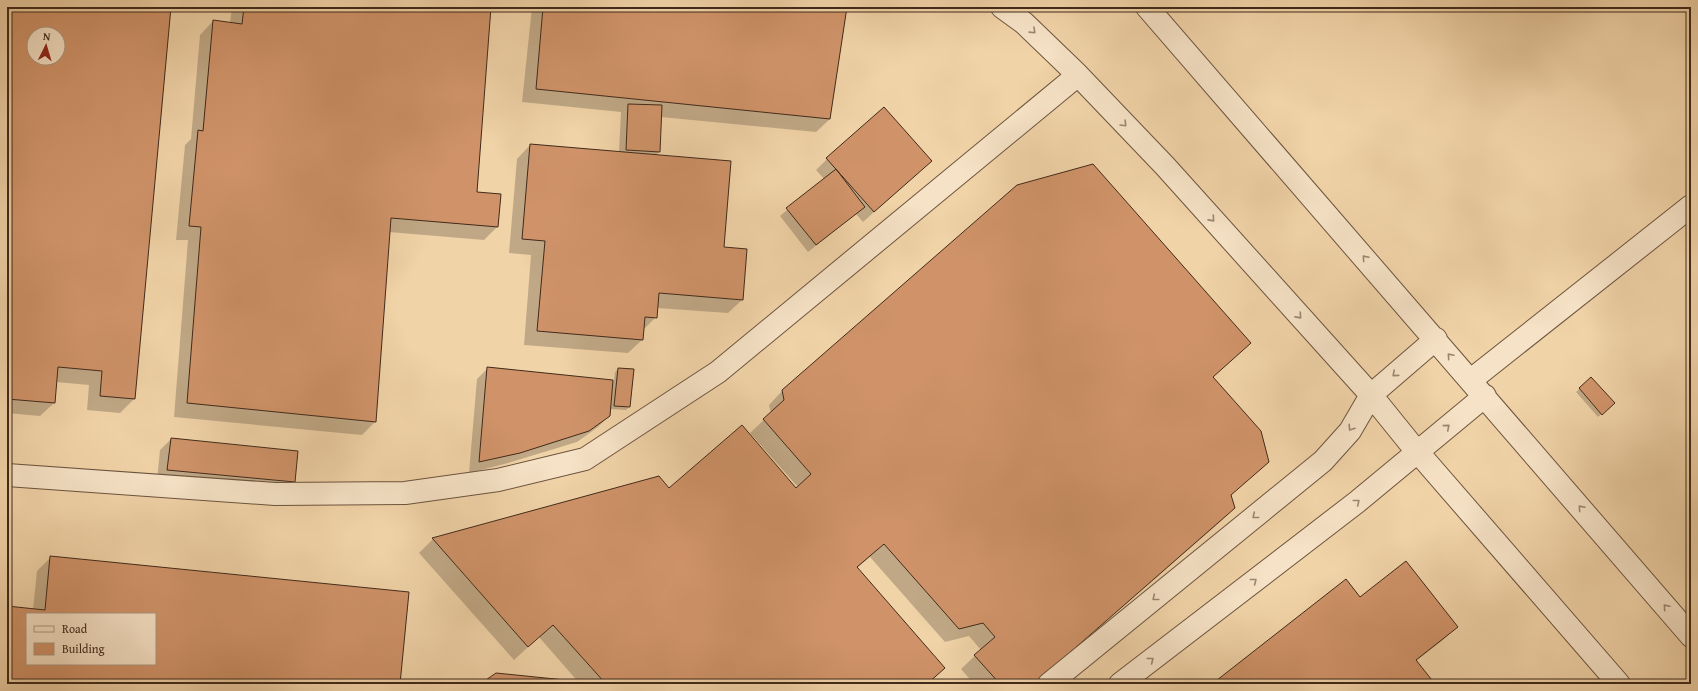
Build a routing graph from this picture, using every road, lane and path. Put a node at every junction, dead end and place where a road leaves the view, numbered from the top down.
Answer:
1 (1002, 7) edge
2 (1147, 7) edge
3 (1078, 75) junction
4 (1691, 206) edge
5 (1436, 339) junction
6 (1478, 388) junction
7 (1371, 395) junction
8 (1417, 452) junction
9 (7, 475) edge
10 (1691, 636) edge
11 (1048, 684) edge
12 (1120, 684) edge
13 (1619, 684) edge

1 -> 3 street
5 -> 2 street
3 -> 7 street
3 - 9 street
4 - 6 street
6 -> 5 street
5 -> 7 street
8 -> 6 street
10 -> 6 street
7 - 8 street
7 -> 11 street
12 -> 8 street
8 - 13 street

